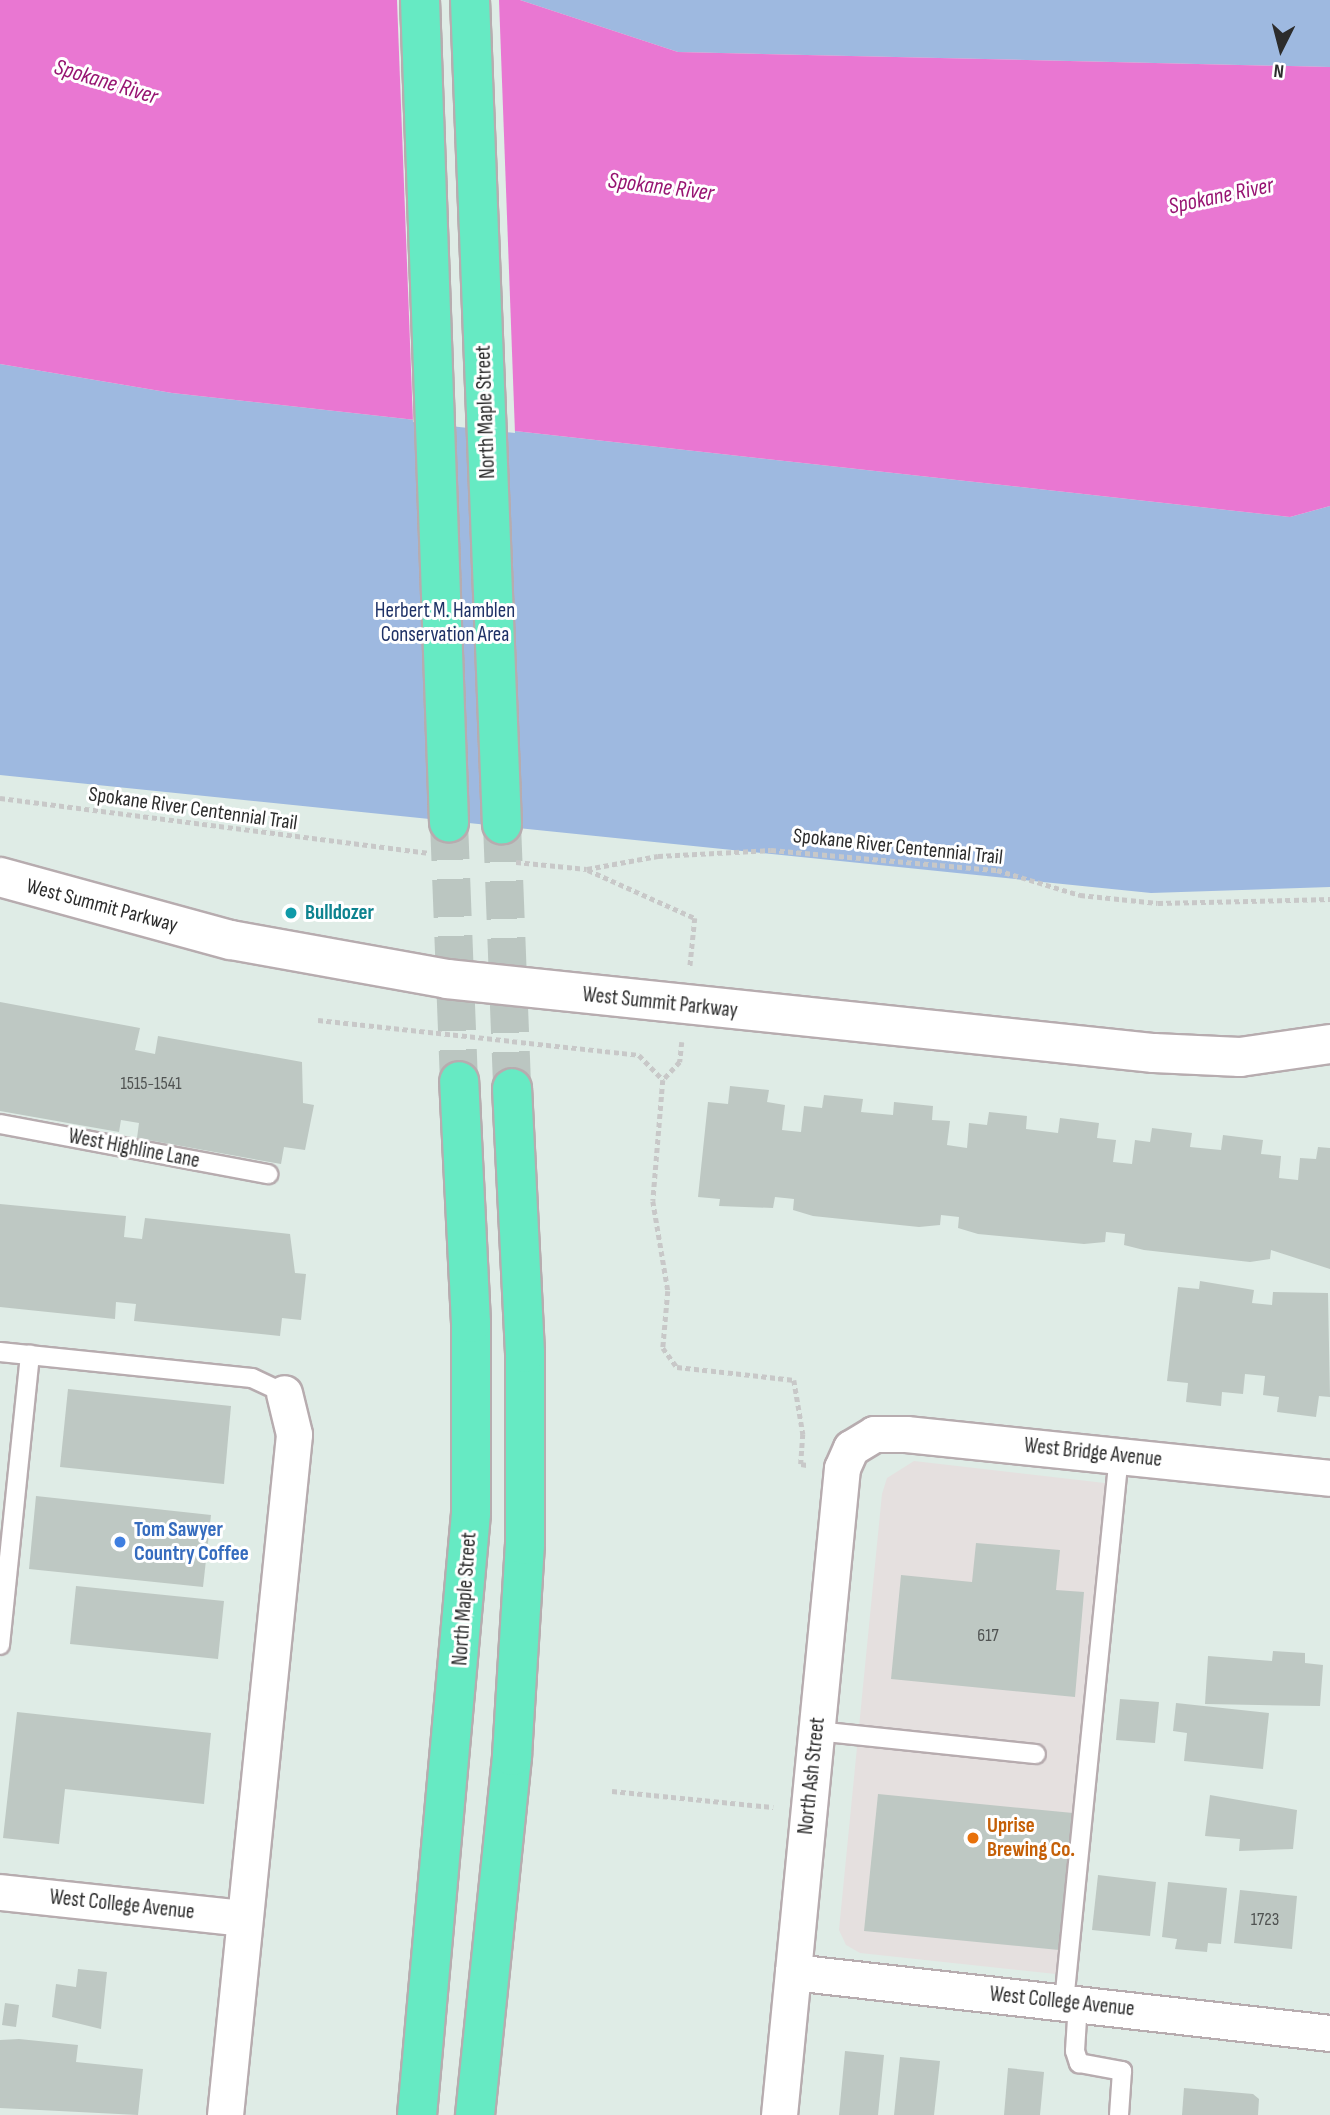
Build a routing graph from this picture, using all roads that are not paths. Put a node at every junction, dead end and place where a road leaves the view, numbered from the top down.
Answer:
1 (420, 0) edge
2 (470, 0) edge
3 (449, 822) tunnel mouth
4 (502, 824) tunnel mouth
5 (0, 877) edge
6 (1330, 1044) edge
7 (459, 1081) tunnel mouth
8 (512, 1088) tunnel mouth
9 (0, 1124) edge
10 (268, 1174) dead end
11 (0, 1352) edge
12 (30, 1355) junction
13 (284, 1393) joint
14 (850, 1455) joint
15 (1119, 1455) junction
16 (1330, 1478) edge
17 (0, 1645) edge
18 (816, 1731) junction
19 (1036, 1754) dead end
20 (0, 1892) edge
21 (244, 1918) junction
22 (793, 1972) junction
23 (1071, 2002) junction
24 (1330, 2033) edge
25 (225, 2115) edge
26 (417, 2115) edge
27 (475, 2115) edge
28 (779, 2115) edge
29 (1119, 2115) edge

1 - 3 main road
2 - 4 main road, North Maple Street
5 - 6 street, West Summit Parkway
7 - 26 main road, North Maple Street
8 - 27 main road
9 - 10 lane, West Highline Lane
11 - 12 lane
12 - 13 lane
12 - 17 lane
13 - 21 street
14 - 15 street, West Bridge Avenue
14 - 18 street, North Ash Street
15 - 16 street, West Bridge Avenue
15 - 23 lane
18 - 19 lane
18 - 22 street, North Ash Street
20 - 21 street, West College Avenue
21 - 25 street
22 - 23 street, West College Avenue
22 - 28 street, North Ash Street
23 - 24 street, West College Avenue
23 - 29 lane

